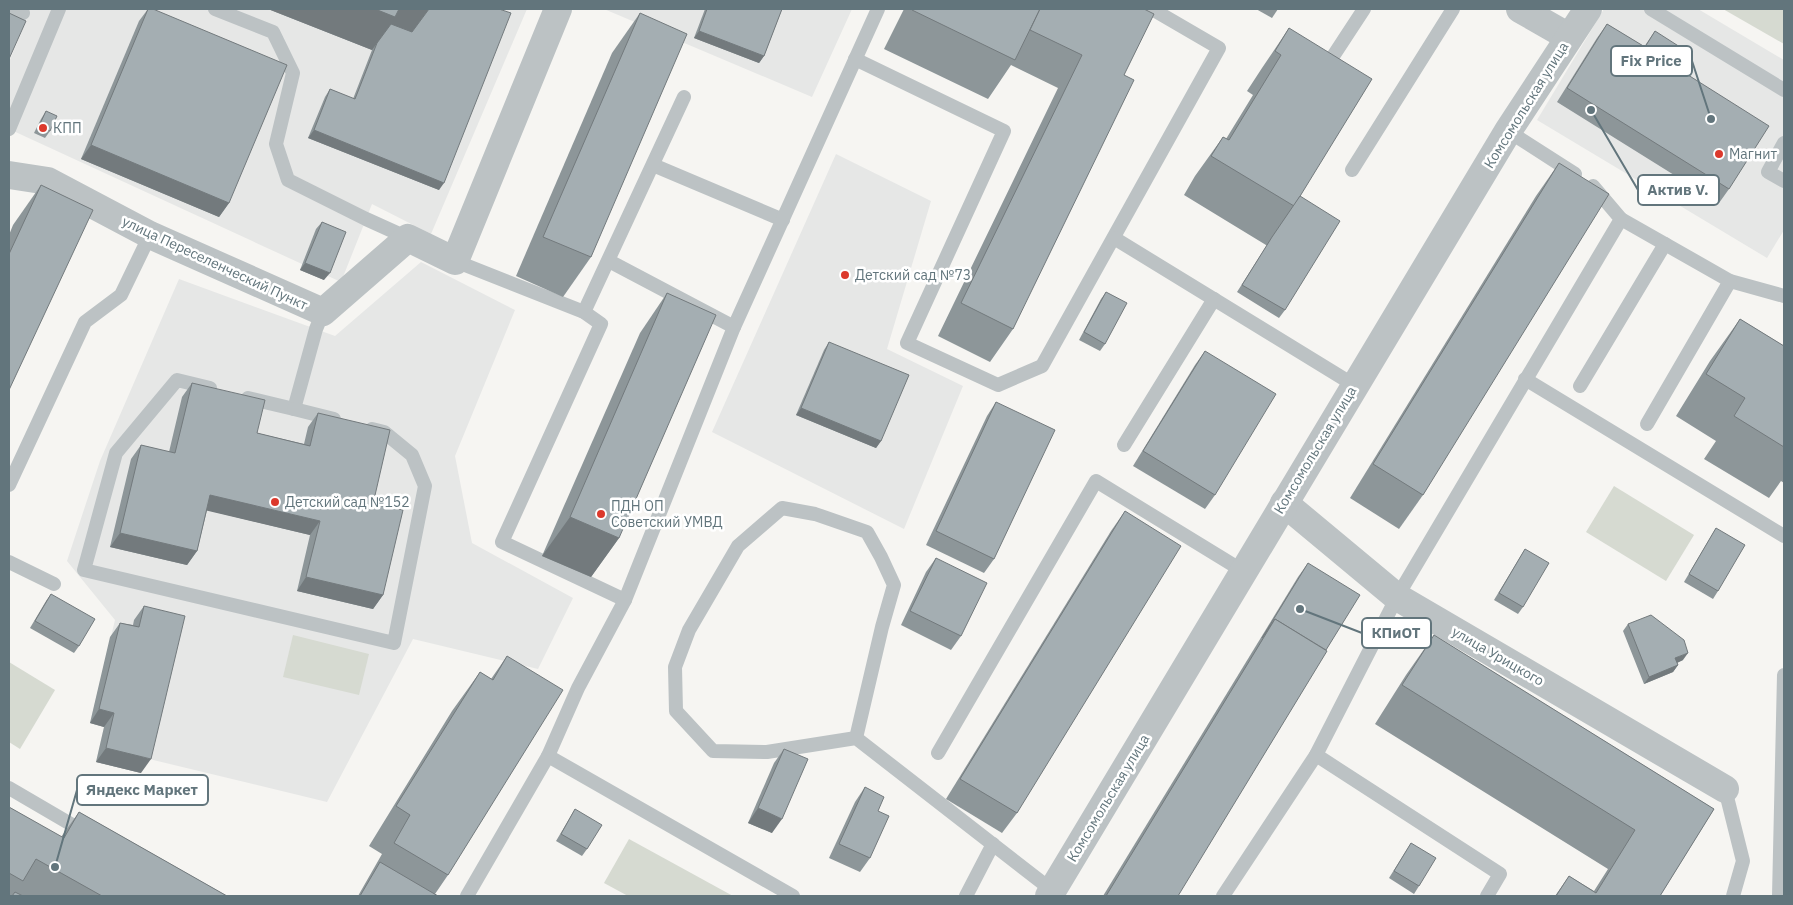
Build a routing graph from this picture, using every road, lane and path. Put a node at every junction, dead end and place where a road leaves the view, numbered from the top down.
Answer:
1 (59, 9) edge
2 (215, 9) edge
3 (558, 9) edge
4 (878, 9) edge
5 (1152, 9) edge
6 (1364, 9) edge
7 (1453, 9) edge
8 (1520, 9) edge
9 (1588, 9) edge
10 (1651, 9) edge
11 (1569, 37) junction
12 (856, 59) junction
13 (1326, 67) edge
14 (1784, 90) edge
15 (684, 97) dead end
16 (9, 129) edge
17 (1508, 131) junction
18 (1784, 142) edge
19 (653, 165) junction
20 (1352, 170) dead end
21 (9, 175) edge
22 (1784, 181) edge
23 (1620, 218) junction
24 (783, 220) junction
25 (150, 235) junction
26 (408, 238) junction
27 (1114, 238) junction
28 (1665, 244) junction
29 (455, 261) junction
30 (609, 261) junction
31 (1730, 281) junction
32 (1784, 296) edge
33 (1214, 299) junction
34 (323, 312) junction
35 (584, 312) junction
36 (734, 327) junction
37 (1525, 379) junction
38 (1354, 385) junction
39 (1580, 386) dead end
40 (294, 409) junction
41 (1647, 424) dead end
42 (1124, 445) dead end
43 (9, 485) edge
44 (1284, 503) junction
45 (1784, 536) edge
46 (9, 562) edge
47 (1243, 571) junction
48 (54, 584) dead end
49 (1397, 597) junction
50 (625, 600) junction
51 (1784, 674) edge
52 (856, 738) junction
53 (938, 753) dead end
54 (1316, 755) junction
55 (548, 756) junction
56 (9, 788) edge
57 (1725, 789) joint
58 (99, 841) edge
59 (993, 844) junction
60 (1051, 894) edge
61 (467, 896) edge
62 (794, 896) edge
63 (966, 896) edge
64 (1223, 896) edge
65 (1487, 896) edge
66 (1733, 896) edge
67 (1779, 896) edge

1 - 16 lane
2 - 26 lane
3 - 29 street
4 - 12 lane
5 - 27 lane
6 - 13 lane
7 - 20 lane
8 - 11 street
9 - 11 street, Комсомольская улица
10 - 14 lane
11 - 17 street, Комсомольская улица
12 - 24 lane
12 - 27 lane
15 - 19 lane
17 - 23 lane
17 - 38 street, Комсомольская улица
18 - 22 lane
19 - 24 lane
19 - 30 lane
21 - 25 street, улица Переселенческий Пункт
23 - 28 lane
23 - 37 lane
24 - 36 lane
25 - 34 street, улица Переселенческий Пункт
25 - 43 lane
26 - 29 street
26 - 34 street, улица Переселенческий Пункт
27 - 33 lane
28 - 31 lane
28 - 39 lane
29 - 35 lane
30 - 35 lane
30 - 36 lane
31 - 32 lane
31 - 41 lane
33 - 38 lane
33 - 42 lane
34 - 40 lane
35 - 50 lane
36 - 50 lane
37 - 45 lane
37 - 49 lane
38 - 44 street, Комсомольская улица
40 - 40 lane
44 - 47 street, Комсомольская улица
44 - 49 street, улица Урицкого
46 - 48 lane
47 - 53 lane
47 - 60 street, Комсомольская улица
49 - 54 lane
49 - 57 street, улица Урицкого
50 - 55 lane
51 - 67 lane
52 - 52 lane
52 - 59 lane
54 - 64 lane
54 - 65 lane
55 - 61 lane
55 - 62 lane
56 - 58 lane
57 - 66 lane
59 - 60 lane
59 - 63 lane

